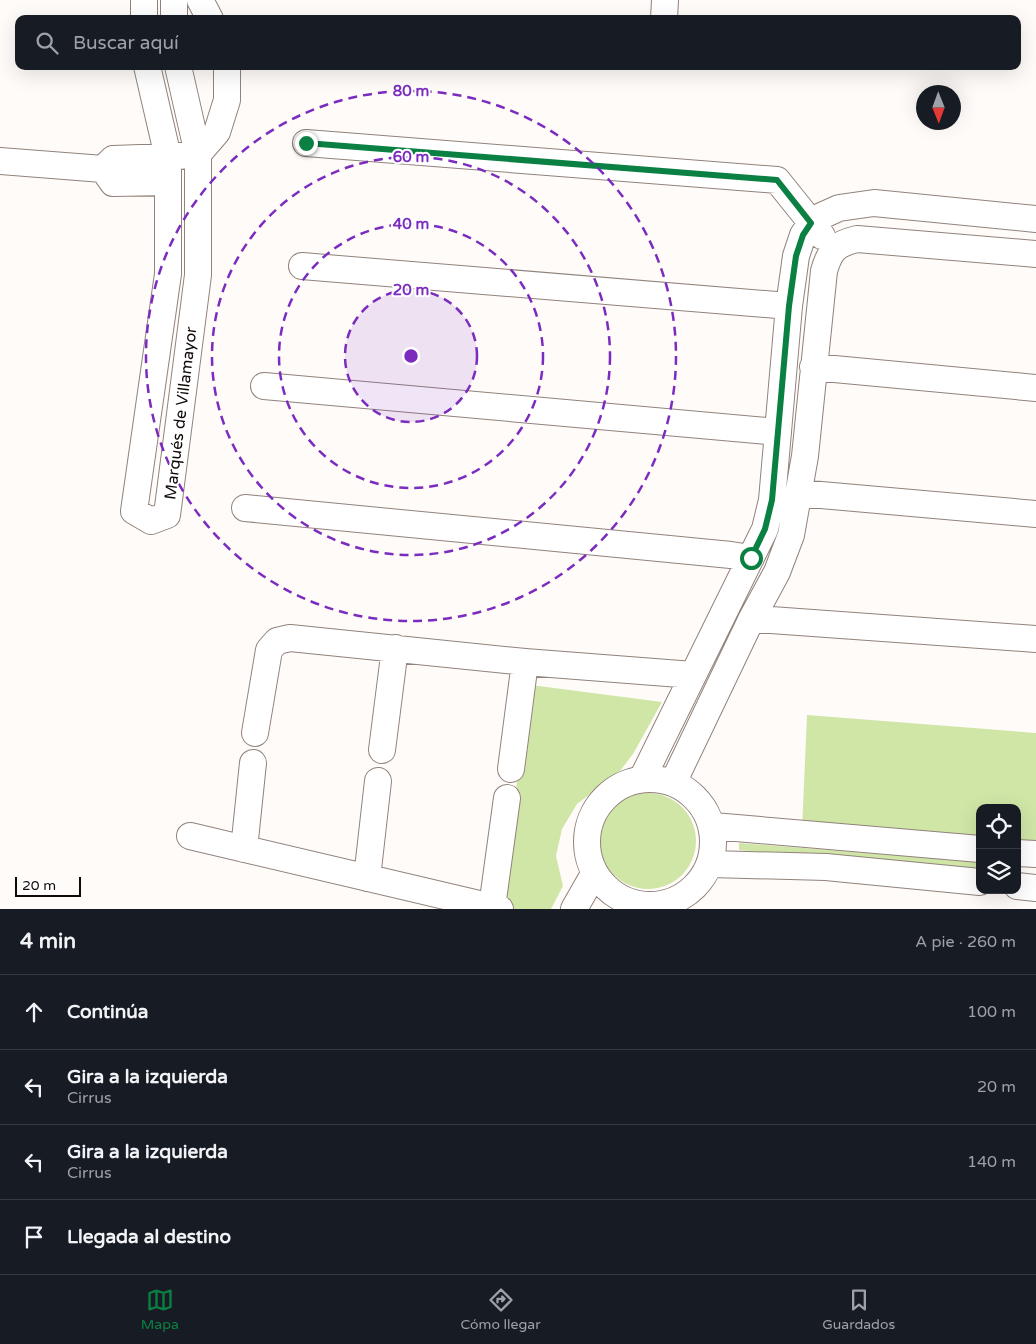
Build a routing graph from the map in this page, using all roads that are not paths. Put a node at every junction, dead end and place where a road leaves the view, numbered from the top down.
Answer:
1 (144, 0) edge
2 (174, 0) edge
3 (200, 0) edge
4 (665, 0) edge
5 (144, 15) edge
6 (174, 15) edge
7 (208, 15) edge
8 (664, 15) edge
9 (148, 70) edge
10 (179, 70) edge
11 (228, 70) edge
12 (306, 143) dead end
13 (198, 154) junction
14 (0, 161) edge
15 (168, 169) junction
16 (808, 218) junction
17 (1036, 219) edge
18 (833, 250) junction
19 (1036, 254) edge
20 (302, 266) dead end
21 (789, 306) junction
22 (814, 368) junction
23 (264, 386) dead end
24 (1036, 388) edge
25 (778, 432) junction
26 (798, 493) junction
27 (244, 508) dead end
28 (1036, 514) edge
29 (751, 558) junction
30 (751, 620) junction
31 (1036, 639) edge
32 (395, 648) junction
33 (525, 662) junction
34 (693, 675) junction
35 (255, 733) dead end
36 (382, 750) dead end
37 (253, 764) dead end
38 (511, 769) dead end
39 (642, 779) junction
40 (378, 782) dead end
41 (673, 782) junction
42 (507, 798) dead end
43 (713, 826) junction
44 (190, 836) dead end
45 (244, 849) junction
46 (976, 849) edge
47 (1021, 852) edge
48 (1036, 854) edge
49 (711, 864) junction
50 (594, 874) junction
51 (367, 878) junction
52 (976, 882) edge
53 (1021, 886) edge
54 (1036, 888) edge
55 (616, 903) edge
56 (496, 908) edge
57 (574, 909) edge

1 - 5 street
2 - 6 street
3 - 7 street
4 - 8 street
9 - 15 street, Marqués de Villamayor
10 - 13 street, Marqués de Villamayor
11 - 13 street
12 - 16 street
13 - 15 street
13 - 15 street, Marqués de Villamayor
14 - 15 street
16 - 17 street
16 - 18 street
16 - 21 street
18 - 19 street
18 - 22 street
20 - 21 street
21 - 25 street
22 - 24 street
22 - 26 street
23 - 25 street
25 - 29 street
26 - 28 street
26 - 30 street
27 - 29 street
29 - 34 street
30 - 31 street
30 - 41 street
32 - 33 street
32 - 35 street
32 - 36 street
33 - 34 street
33 - 38 street
34 - 39 street
37 - 45 street
39 - 41 street
39 - 50 street
40 - 51 street
41 - 43 street
42 - 56 street
43 - 46 street
43 - 49 street
44 - 45 street
45 - 51 street
47 - 48 street
49 - 52 street
49 - 55 street
50 - 55 street
50 - 57 street
51 - 56 street
53 - 54 street

